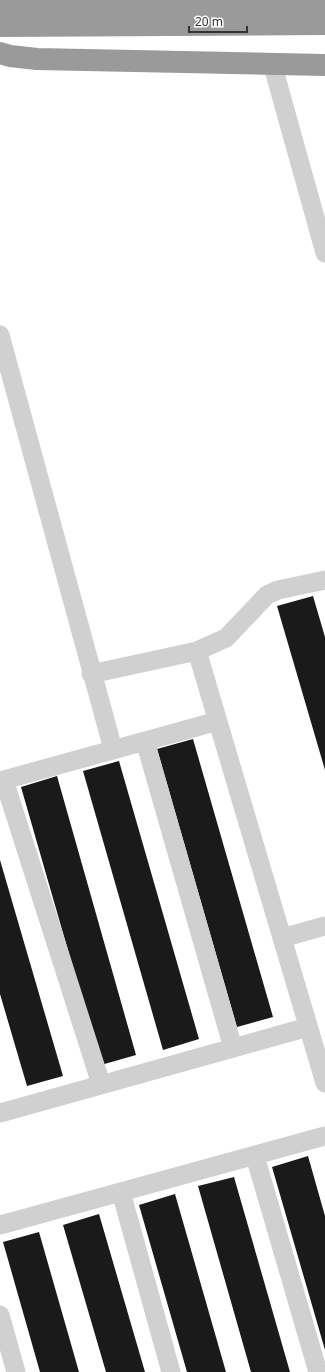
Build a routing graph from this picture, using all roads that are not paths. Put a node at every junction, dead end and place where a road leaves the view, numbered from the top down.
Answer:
1 (325, 3) edge
2 (0, 5) edge
3 (26, 8) edge
4 (325, 24) edge
5 (0, 26) edge
6 (0, 53) edge
7 (272, 64) junction
8 (325, 65) edge
9 (325, 253) edge
10 (0, 334) edge
11 (325, 580) edge
12 (197, 651) junction
13 (91, 674) junction
14 (218, 721) junction
15 (146, 741) junction
16 (113, 749) junction
17 (2, 780) edge
18 (325, 926) edge
19 (282, 938) junction
20 (308, 1027) junction
21 (233, 1048) junction
22 (325, 1083) edge
23 (101, 1084) junction
24 (0, 1113) edge
25 (325, 1136) edge
26 (255, 1156) junction
27 (121, 1192) junction
28 (0, 1225) edge
29 (0, 1315) edge
30 (16, 1372) edge
31 (171, 1372) edge
32 (318, 1372) edge

1 - 3 highway
2 - 3 highway
3 - 4 highway
3 - 5 highway
6 - 7 highway
7 - 8 highway
7 - 9 street
10 - 13 street
11 - 12 street
12 - 13 street
12 - 14 street
13 - 16 street
14 - 15 street
14 - 19 street
15 - 16 street
15 - 21 street
16 - 17 street
17 - 23 street
18 - 19 street
19 - 20 street
20 - 21 street
20 - 22 street
21 - 23 street
23 - 24 street
25 - 26 street
26 - 27 street
26 - 32 street
27 - 28 street
27 - 31 street
29 - 30 street

